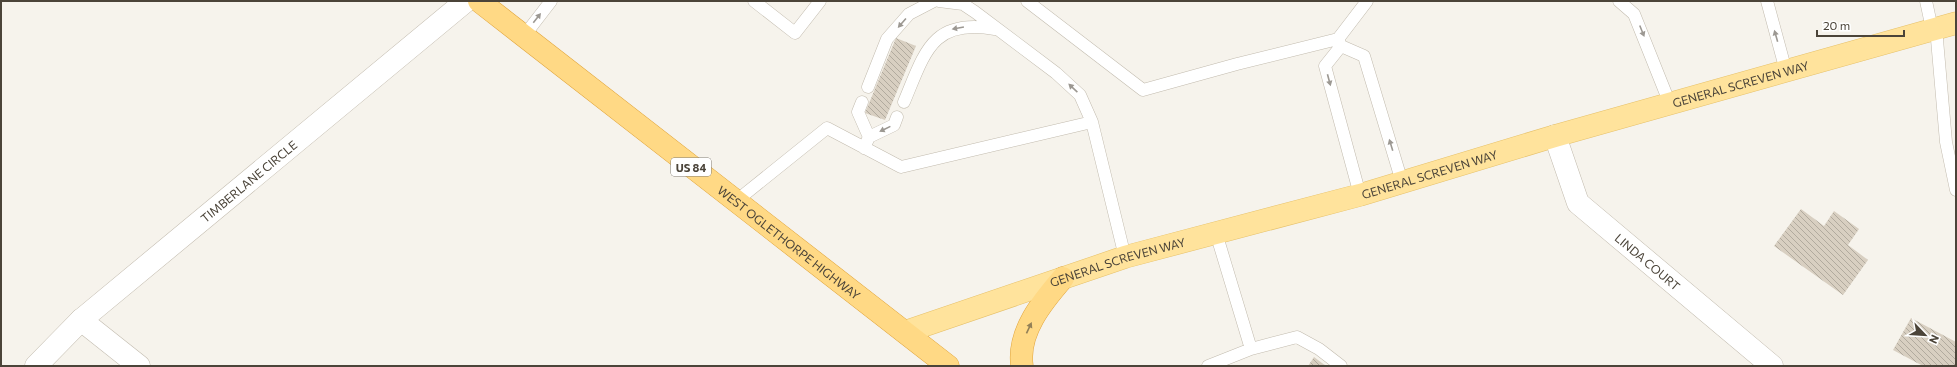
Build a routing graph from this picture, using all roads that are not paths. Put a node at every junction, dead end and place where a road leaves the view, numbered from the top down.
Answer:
1 (466, 1) edge
2 (479, 1) edge
3 (551, 1) edge
4 (754, 1) edge
5 (820, 1) edge
6 (934, 1) edge
7 (939, 1) edge
8 (1028, 1) edge
9 (1367, 1) edge
10 (1619, 1) edge
11 (1767, 1) edge
12 (1926, 1) edge
13 (1941, 27) edge
14 (996, 29) junction
15 (524, 36) junction
16 (1339, 42) junction
17 (1786, 71) junction
18 (868, 87) dead end
19 (862, 102) dead end
20 (904, 102) dead end
21 (1670, 104) junction
22 (897, 117) dead end
23 (1092, 122) junction
24 (1555, 136) junction
25 (866, 142) junction
26 (1402, 182) junction
27 (1956, 190) edge
28 (1360, 195) junction
29 (735, 202) junction
30 (1216, 233) junction
31 (1125, 257) junction
32 (1064, 278) junction
33 (81, 320) junction
34 (905, 332) junction
35 (1251, 349) junction
36 (36, 366) edge
37 (139, 366) edge
38 (948, 366) edge
39 (1022, 366) edge
40 (1208, 366) edge
41 (1341, 366) edge
42 (1772, 366) edge

1 - 33 street, TIMBERLANE CIRCLE
2 - 15 highway, WEST OGLETHORPE HIGHWAY / US 84
15 -> 3 lane
4 - 5 lane
6 -> 18 lane
7 - 14 lane
8 - 16 lane
9 - 16 lane
10 -> 21 lane
17 -> 11 lane
12 - 13 lane
13 - 17 main road, GENERAL SCREVEN WAY
13 - 27 lane
14 -> 20 lane
23 -> 14 lane
15 - 29 highway, WEST OGLETHORPE HIGHWAY / US 84
26 -> 16 lane
16 -> 28 lane
17 - 21 main road, GENERAL SCREVEN WAY
19 - 25 lane
21 - 24 main road, GENERAL SCREVEN WAY
22 -> 25 lane
23 - 25 lane
23 - 31 lane
24 - 26 main road, GENERAL SCREVEN WAY
24 - 42 street, LINDA COURT
25 - 29 lane
26 - 28 main road, GENERAL SCREVEN WAY
28 - 30 main road, GENERAL SCREVEN WAY
29 - 34 highway, WEST OGLETHORPE HIGHWAY / US 84
30 - 31 main road, GENERAL SCREVEN WAY
30 - 35 lane
31 - 32 main road, GENERAL SCREVEN WAY
32 - 34 main road, GENERAL SCREVEN WAY
39 -> 32 highway
33 - 36 street, TIMBERLANE CIRCLE
33 - 37 street
34 - 38 highway, WEST OGLETHORPE HIGHWAY / US 84
35 - 40 lane
35 - 41 lane

